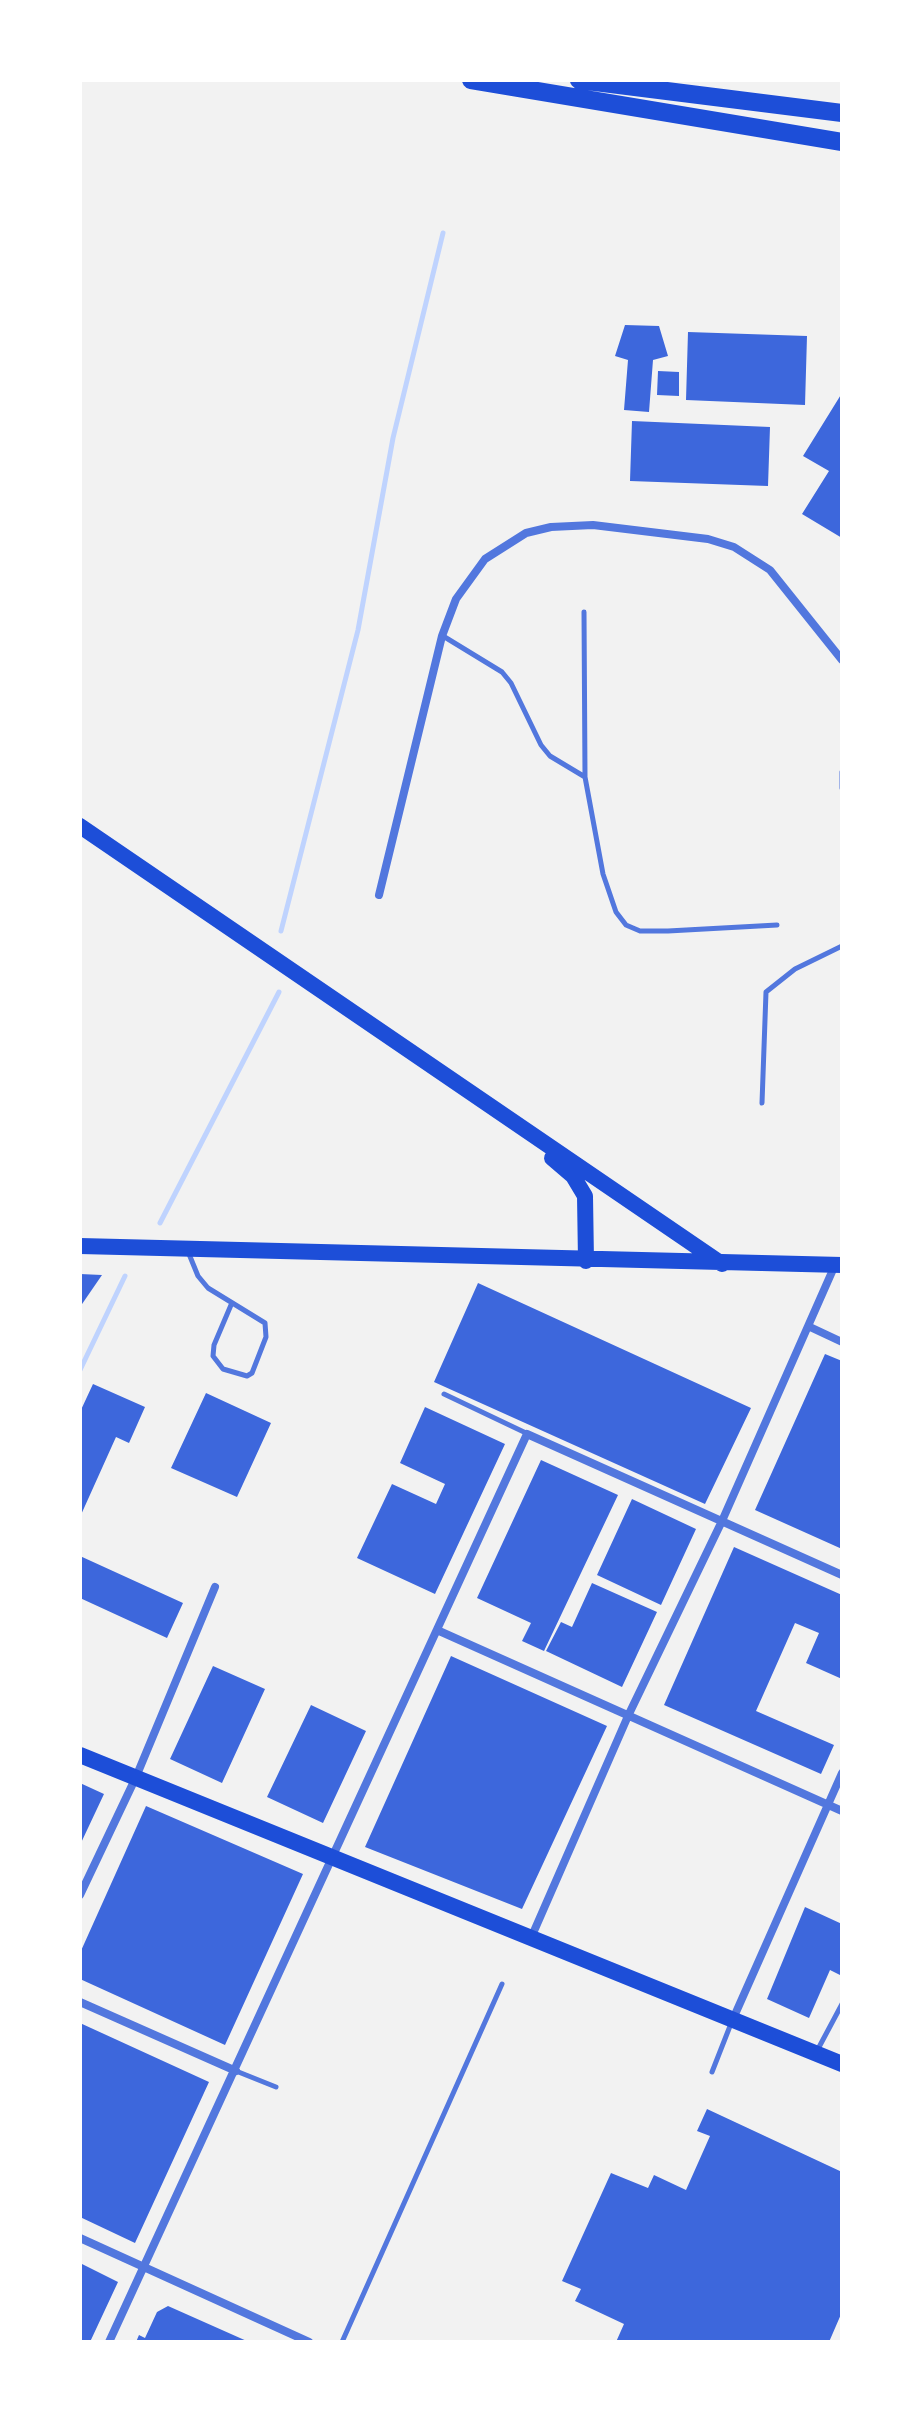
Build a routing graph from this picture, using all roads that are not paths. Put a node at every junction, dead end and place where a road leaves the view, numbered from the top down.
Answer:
1 (471, 80) edge
2 (579, 80) edge
3 (842, 113) edge
4 (842, 142) edge
5 (584, 612) dead end
6 (442, 636) junction
7 (842, 660) edge
8 (842, 772) edge
9 (585, 777) junction
10 (842, 788) edge
11 (80, 826) edge
12 (379, 895) dead end
13 (777, 925) dead end
14 (842, 946) edge
15 (762, 1103) dead end
16 (517, 1124) junction
17 (80, 1246) edge
18 (188, 1248) junction
19 (586, 1261) junction
20 (722, 1264) junction
21 (839, 1265) edge
22 (231, 1305) junction
23 (810, 1327) junction
24 (842, 1342) edge
25 (444, 1394) dead end
26 (527, 1434) junction
27 (722, 1521) junction
28 (842, 1575) edge
29 (215, 1587) dead end
30 (437, 1630) junction
31 (628, 1716) junction
32 (80, 1755) edge
33 (842, 1773) edge
34 (136, 1777) junction
35 (827, 1804) junction
36 (842, 1811) edge
37 (332, 1860) junction
38 (80, 1895) edge
39 (530, 1939) junction
40 (502, 1984) dead end
41 (80, 2002) edge
42 (842, 2004) edge
43 (733, 2019) junction
44 (816, 2053) junction
45 (842, 2064) edge
46 (236, 2071) junction
47 (712, 2072) dead end
48 (276, 2087) dead end
49 (80, 2238) edge
50 (144, 2268) junction
51 (109, 2342) edge
52 (309, 2342) edge
53 (342, 2342) edge

1 - 4 highway
2 - 3 highway
5 - 9 lane
6 - 7 street
6 - 9 lane
6 - 12 street
8 - 10 lane
9 - 13 lane
11 - 16 main road
14 - 15 lane
16 - 19 main road
16 - 20 main road
17 - 18 main road
18 - 19 main road
18 - 22 lane
19 - 20 main road
20 - 21 main road
21 - 23 street
22 - 22 lane
23 - 24 street
23 - 27 street
25 - 26 lane
26 - 27 street
26 - 30 street
27 - 28 street
27 - 31 street
29 - 34 street
30 - 31 street
30 - 37 street
31 - 35 street
31 - 39 street
32 - 34 main road
33 - 35 street
34 - 37 main road
34 - 38 street
35 - 36 street
35 - 43 street
37 - 39 main road
37 - 46 street
39 - 43 main road
40 - 53 lane
41 - 46 street
42 - 44 lane
43 - 44 main road
43 - 47 lane
44 - 45 main road
46 - 48 lane
46 - 50 street
49 - 50 street
50 - 51 street
50 - 52 street

